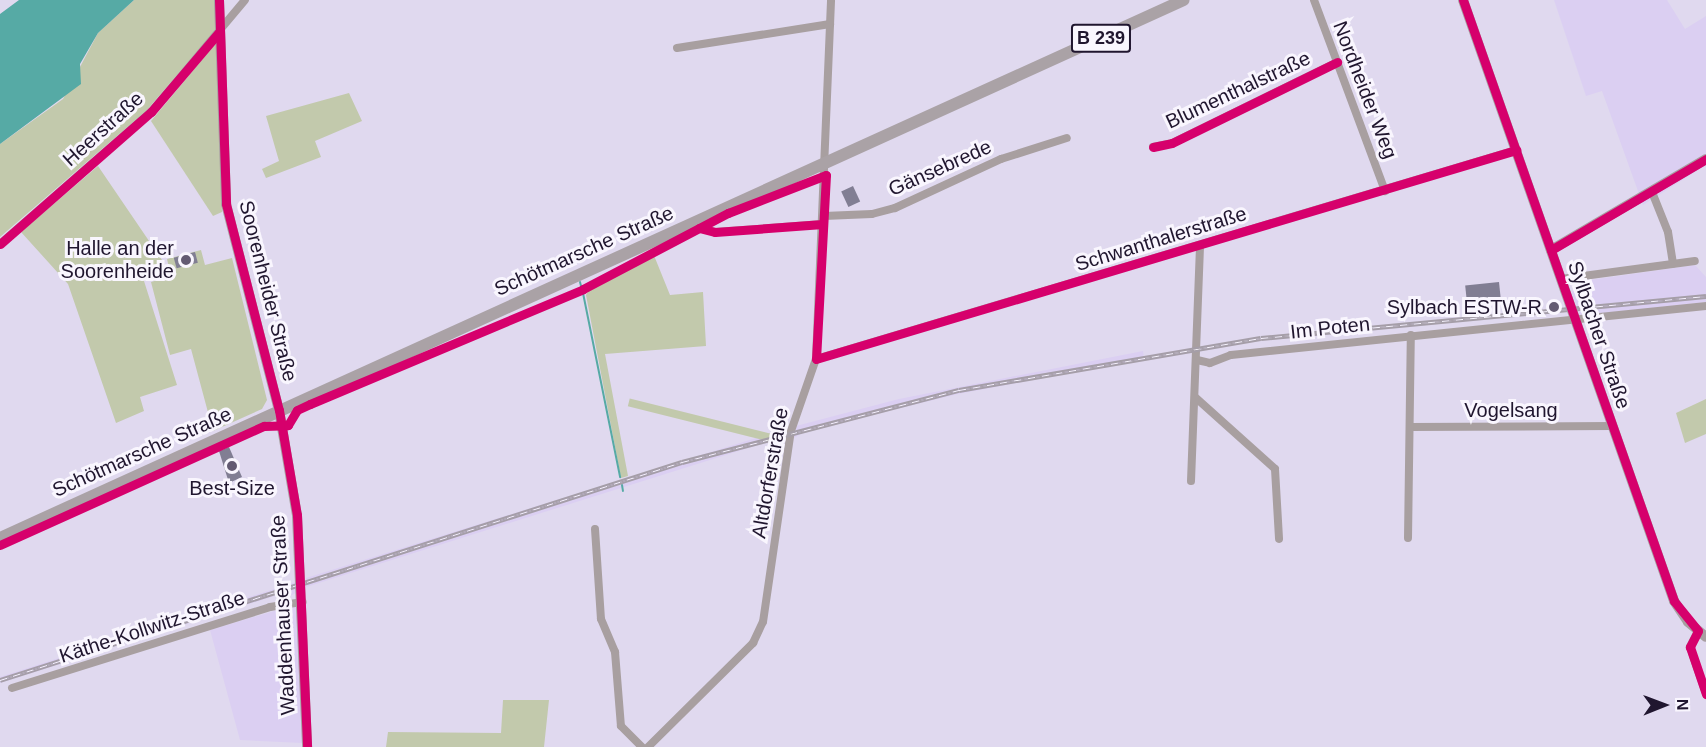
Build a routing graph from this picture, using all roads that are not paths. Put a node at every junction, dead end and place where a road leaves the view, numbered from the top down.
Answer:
1 (219, 0) edge
2 (245, 0) edge
3 (831, 0) edge
4 (1184, 0) edge
5 (1314, 0) edge
6 (1463, 0) edge
7 (830, 24) junction
8 (220, 31) junction
9 (677, 48) dead end
10 (1337, 62) junction
11 (1066, 138) dead end
12 (1153, 147) dead end
13 (1516, 150) junction
14 (1706, 159) edge
15 (827, 162) junction
16 (1386, 191) junction
17 (1652, 192) junction
18 (824, 220) junction
19 (699, 228) dead end
20 (0, 244) edge
21 (1200, 247) junction
22 (1551, 250) junction
23 (1695, 261) dead end
24 (1672, 264) junction
25 (1561, 279) junction
26 (1706, 306) edge
27 (1575, 320) junction
28 (1412, 335) junction
29 (816, 359) junction
30 (1197, 360) junction
31 (1196, 399) junction
32 (279, 410) junction
33 (1612, 426) junction
34 (1410, 428) junction
35 (1191, 481) dead end
36 (595, 529) dead end
37 (0, 538) edge
38 (1279, 538) dead end
39 (1408, 538) dead end
40 (304, 602) junction
41 (1702, 634) edge
42 (12, 688) dead end
43 (1706, 694) edge
44 (307, 747) edge
45 (642, 747) edge
46 (648, 747) edge

1 - 8 main road, Soorenheider Straße
2 - 8 street, Heerstraße
3 - 7 street, Altdorferstraße
4 - 15 main road, Schötmarsche Straße / B 239
5 - 10 street, Nordheider Weg
6 - 13 main road, Sylbacher Straße
7 - 9 street
7 - 15 street, Altdorferstraße
8 - 20 street, Heerstraße
8 - 32 main road, Soorenheider Straße
10 - 12 street, Blumenthalstraße
10 - 16 street, Nordheider Weg
11 - 18 street, Gänsebrede
13 - 16 street, Schwanthalerstraße
13 - 22 main road, Sylbacher Straße
14 - 17 main road
15 - 18 street, Altdorferstraße
15 - 32 main road, Schötmarsche Straße / B 239
16 - 21 street, Schwanthalerstraße
17 - 22 main road
17 - 24 street
18 - 19 street, Gänsebrede
18 - 29 street, Altdorferstraße
21 - 29 street, Schwanthalerstraße
21 - 30 street
22 - 25 main road, Sylbacher Straße
23 - 24 street
24 - 25 street
25 - 27 main road, Sylbacher Straße
26 - 27 street, Sylbacher Straße
27 - 28 street, Im Poten
27 - 33 main road, Sylbacher Straße
28 - 30 street, Im Poten
28 - 34 street
29 - 46 street, Altdorferstraße
30 - 31 street
31 - 35 street
31 - 38 street
32 - 37 main road, Schötmarsche Straße / B 239
32 - 40 main road, Waddenhauser Straße
33 - 34 street, Vogelsang
33 - 41 main road, Sylbacher Straße
34 - 39 street
36 - 45 street
40 - 42 street, Käthe-Kollwitz-Straße
40 - 44 main road, Waddenhauser Straße
41 - 43 street

